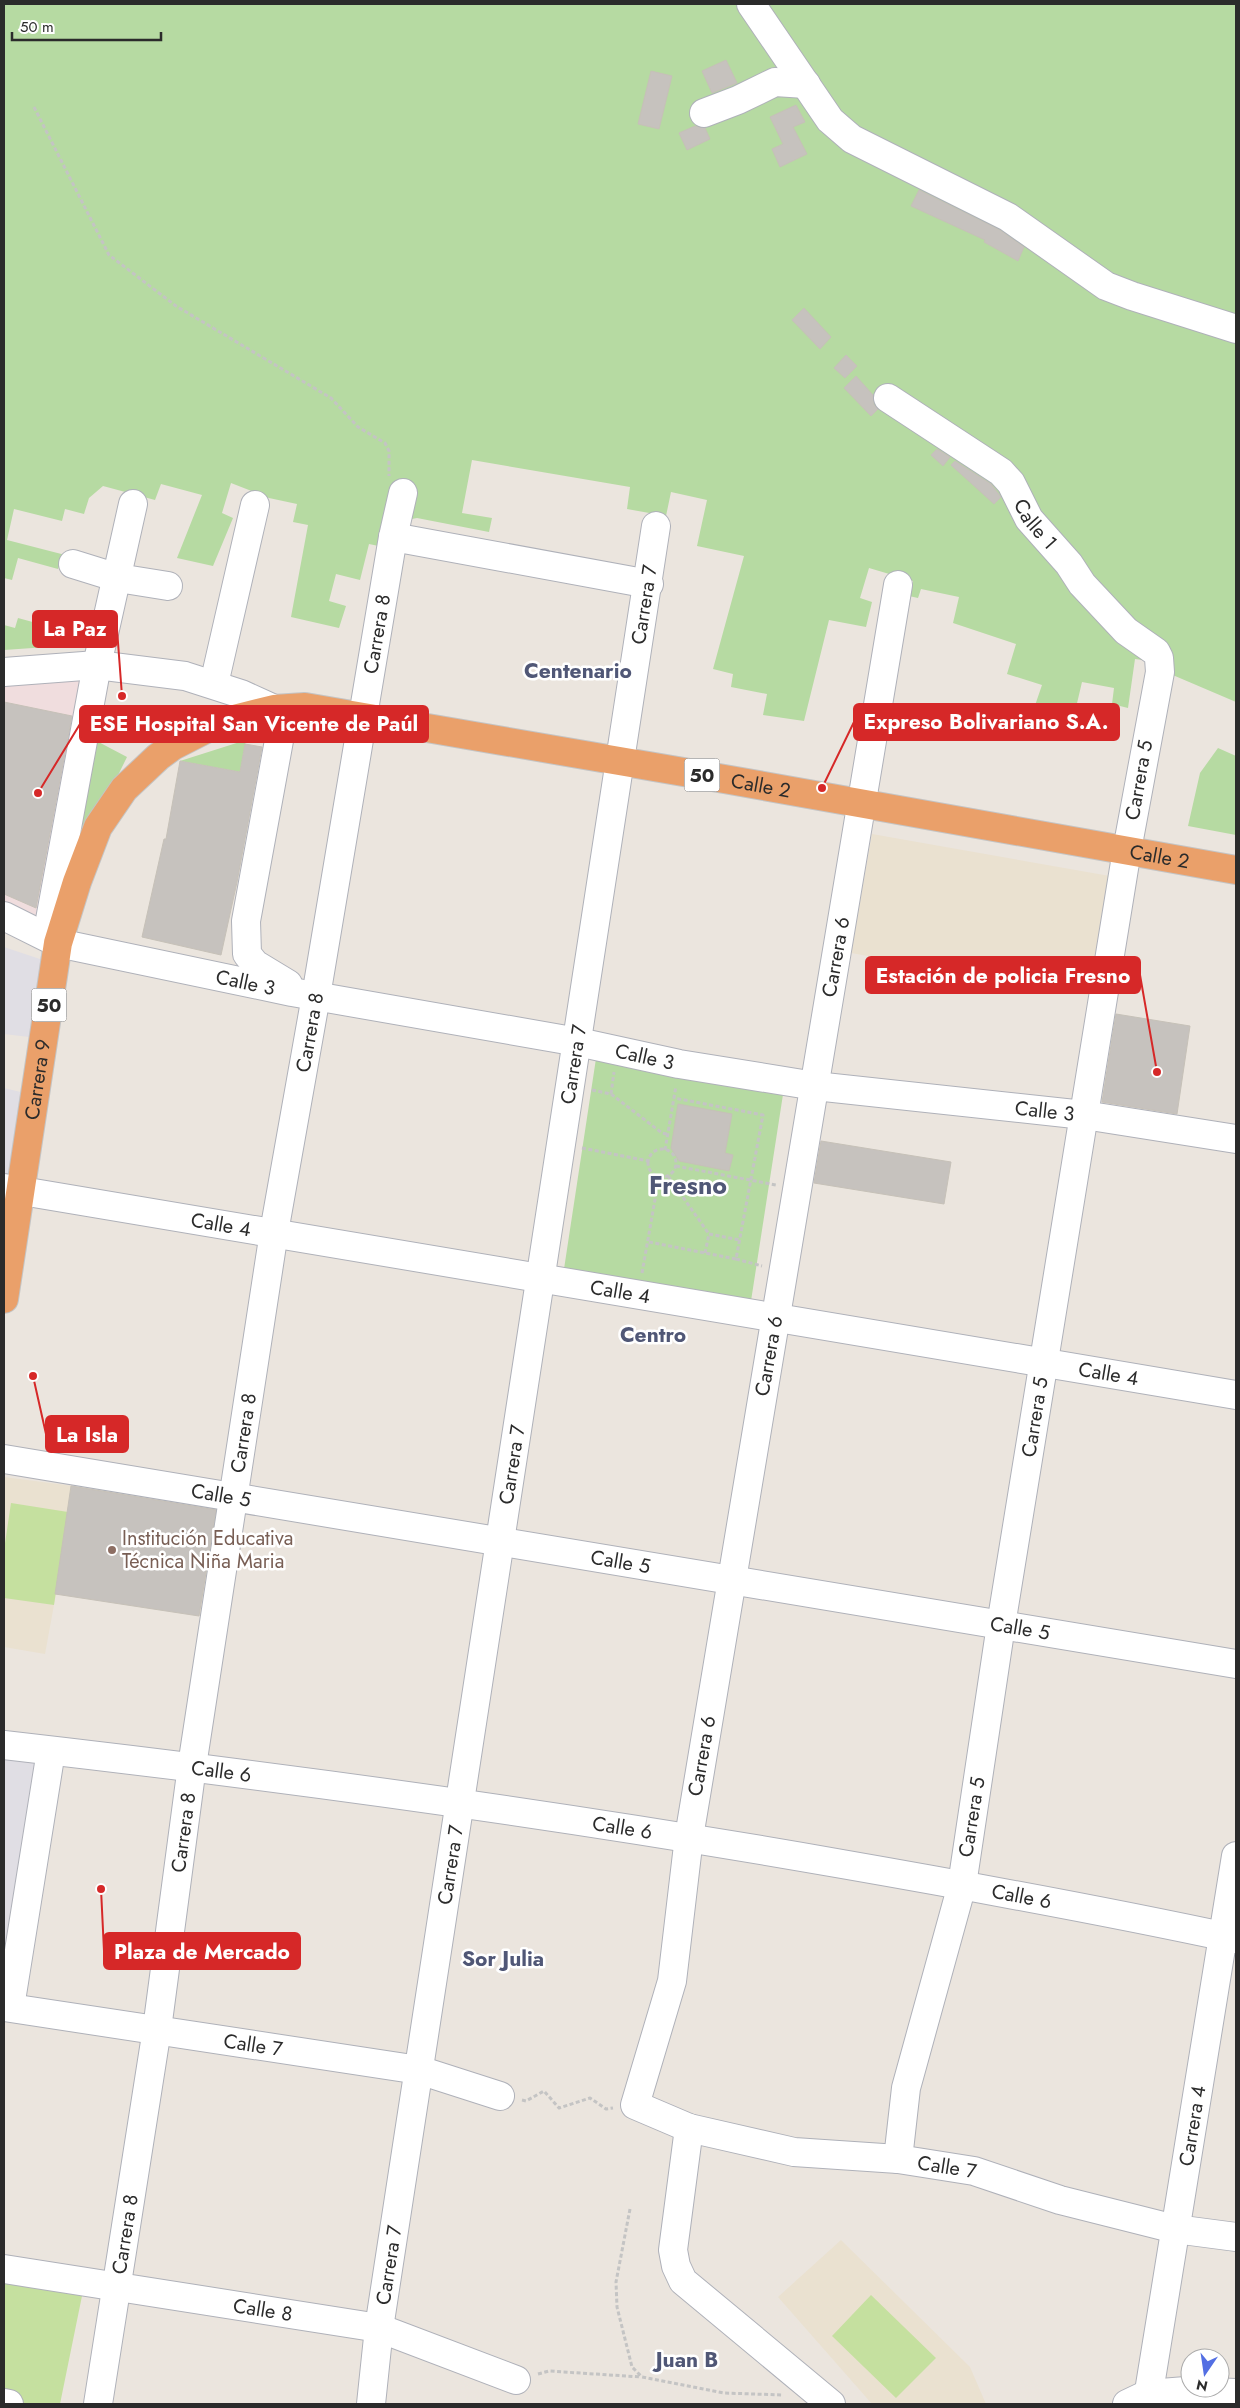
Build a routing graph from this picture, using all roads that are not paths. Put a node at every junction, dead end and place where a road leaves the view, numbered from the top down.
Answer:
1 (751, 4) edge
2 (806, 84) junction
3 (704, 113) dead end
4 (1236, 328) edge
5 (888, 398) dead end
6 (403, 493) road end
7 (133, 504) dead end
8 (255, 505) dead end
9 (656, 526) dead end
10 (393, 537) junction
11 (73, 564) dead end
12 (118, 578) junction
13 (648, 584) junction
14 (898, 585) dead end
15 (168, 586) dead end
16 (97, 665) junction
17 (4, 672) edge
18 (1160, 672) joint
19 (214, 684) junction
20 (274, 709) junction
21 (362, 716) junction
22 (173, 746) joint
23 (621, 761) junction
24 (862, 804) junction
25 (1127, 850) junction
26 (1236, 870) edge
27 (4, 916) edge
28 (53, 940) junction
29 (304, 994) junction
30 (578, 1042) junction
31 (814, 1086) junction
32 (1084, 1115) junction
33 (1236, 1139) edge
34 (13, 1189) edge
35 (274, 1232) junction
36 (542, 1277) junction
37 (4, 1299) edge
38 (776, 1317) junction
39 (1044, 1362) junction
40 (1236, 1395) edge
41 (4, 1459) edge
42 (235, 1497) junction
43 (500, 1541) junction
44 (732, 1580) junction
45 (1001, 1625) junction
46 (1236, 1664) edge
47 (4, 1745) edge
48 (51, 1751) junction
49 (192, 1766) junction
50 (460, 1802) junction
51 (689, 1837) junction
52 (1236, 1856) edge
53 (962, 1885) junction
54 (1230, 1938) edge
55 (7, 2007) edge
56 (157, 2028) junction
57 (419, 2070) junction
58 (500, 2096) road end
59 (645, 2109) joint
60 (689, 2128) junction
61 (898, 2159) junction
62 (1175, 2229) junction
63 (1236, 2238) edge
64 (4, 2256) edge
65 (4, 2269) edge
66 (118, 2281) junction
67 (379, 2328) junction
68 (516, 2380) road end
69 (1236, 2393) edge
70 (1141, 2401) edge
71 (828, 2402) edge
72 (4, 2403) edge
73 (9, 2404) edge
74 (98, 2404) edge
75 (371, 2404) edge

1 - 2 street
2 - 3 street
2 - 4 street
5 - 18 street, Calle 1
6 - 10 street, Carrera 8
7 - 12 street
8 - 19 street
9 - 13 street, Carrera 7
10 - 13 street
10 - 21 street, Carrera 8
11 - 12 street
12 - 15 street
12 - 16 street
13 - 23 street, Carrera 7
14 - 24 street, Carrera 6
16 - 17 street
16 - 19 street
16 - 28 street
18 - 25 street, Carrera 5
19 - 20 street
20 - 21 highway, Calle 2 / 50
20 - 22 highway, Calle 2 / 50
20 - 29 street
21 - 23 highway, Calle 2 / 50
21 - 29 street, Carrera 8
22 - 28 highway, Carrera 9 / 50
23 - 24 highway, Calle 2 / 50
23 - 30 street, Carrera 7
24 - 25 highway, Calle 2 / 50
24 - 31 street, Carrera 6
25 - 26 highway, Calle 2 / 50
25 - 32 street, Carrera 5
27 - 28 street, Calle 3
28 - 29 street, Calle 3
28 - 34 highway, Carrera 9 / 50
29 - 30 street, Calle 3
29 - 35 street, Carrera 8
30 - 31 street, Calle 3
30 - 36 street, Carrera 7
31 - 32 street, Calle 3
31 - 38 street, Carrera 6
32 - 33 street, Calle 3
32 - 39 street, Carrera 5
34 - 35 street, Calle 4
34 - 37 highway, Carrera 9 / 50
35 - 36 street, Calle 4
35 - 42 street, Carrera 8
36 - 38 street, Calle 4
36 - 43 street, Carrera 7
38 - 39 street, Calle 4
38 - 44 street, Carrera 6
39 - 40 street, Calle 4
39 - 45 street, Carrera 5
41 - 42 street, Calle 5
42 - 43 street, Calle 5
42 - 49 street, Carrera 8
43 - 44 street, Calle 5
43 - 50 street, Carrera 7
44 - 45 street, Calle 5
44 - 51 street, Carrera 6
45 - 46 street, Calle 5
45 - 53 street, Carrera 5
47 - 48 street, Calle 6
48 - 49 street, Calle 6
48 - 55 street
49 - 50 street, Calle 6
49 - 56 street, Carrera 8
50 - 51 street, Calle 6
50 - 57 street, Carrera 7
51 - 53 street, Calle 6
51 - 59 street, Carrera 6
52 - 54 street, Carrera 4
53 - 54 street, Calle 6
53 - 61 street, Carrera 5
54 - 62 street, Carrera 4
55 - 56 street, Calle 7
56 - 57 street, Calle 7
56 - 66 street, Carrera 8
57 - 58 street, Calle 7
57 - 67 street, Carrera 7
59 - 60 street, Calle 7
60 - 61 street, Calle 7
60 - 71 street
61 - 62 street, Calle 7
62 - 63 street, Calle 7
62 - 70 street, Carrera 4
64 - 66 street, Calle 8
65 - 66 street, Calle 8
66 - 67 street, Calle 8
66 - 74 street, Carrera 8
67 - 68 street, Calle 8
67 - 75 street, Carrera 7
69 - 70 street
72 - 73 street

